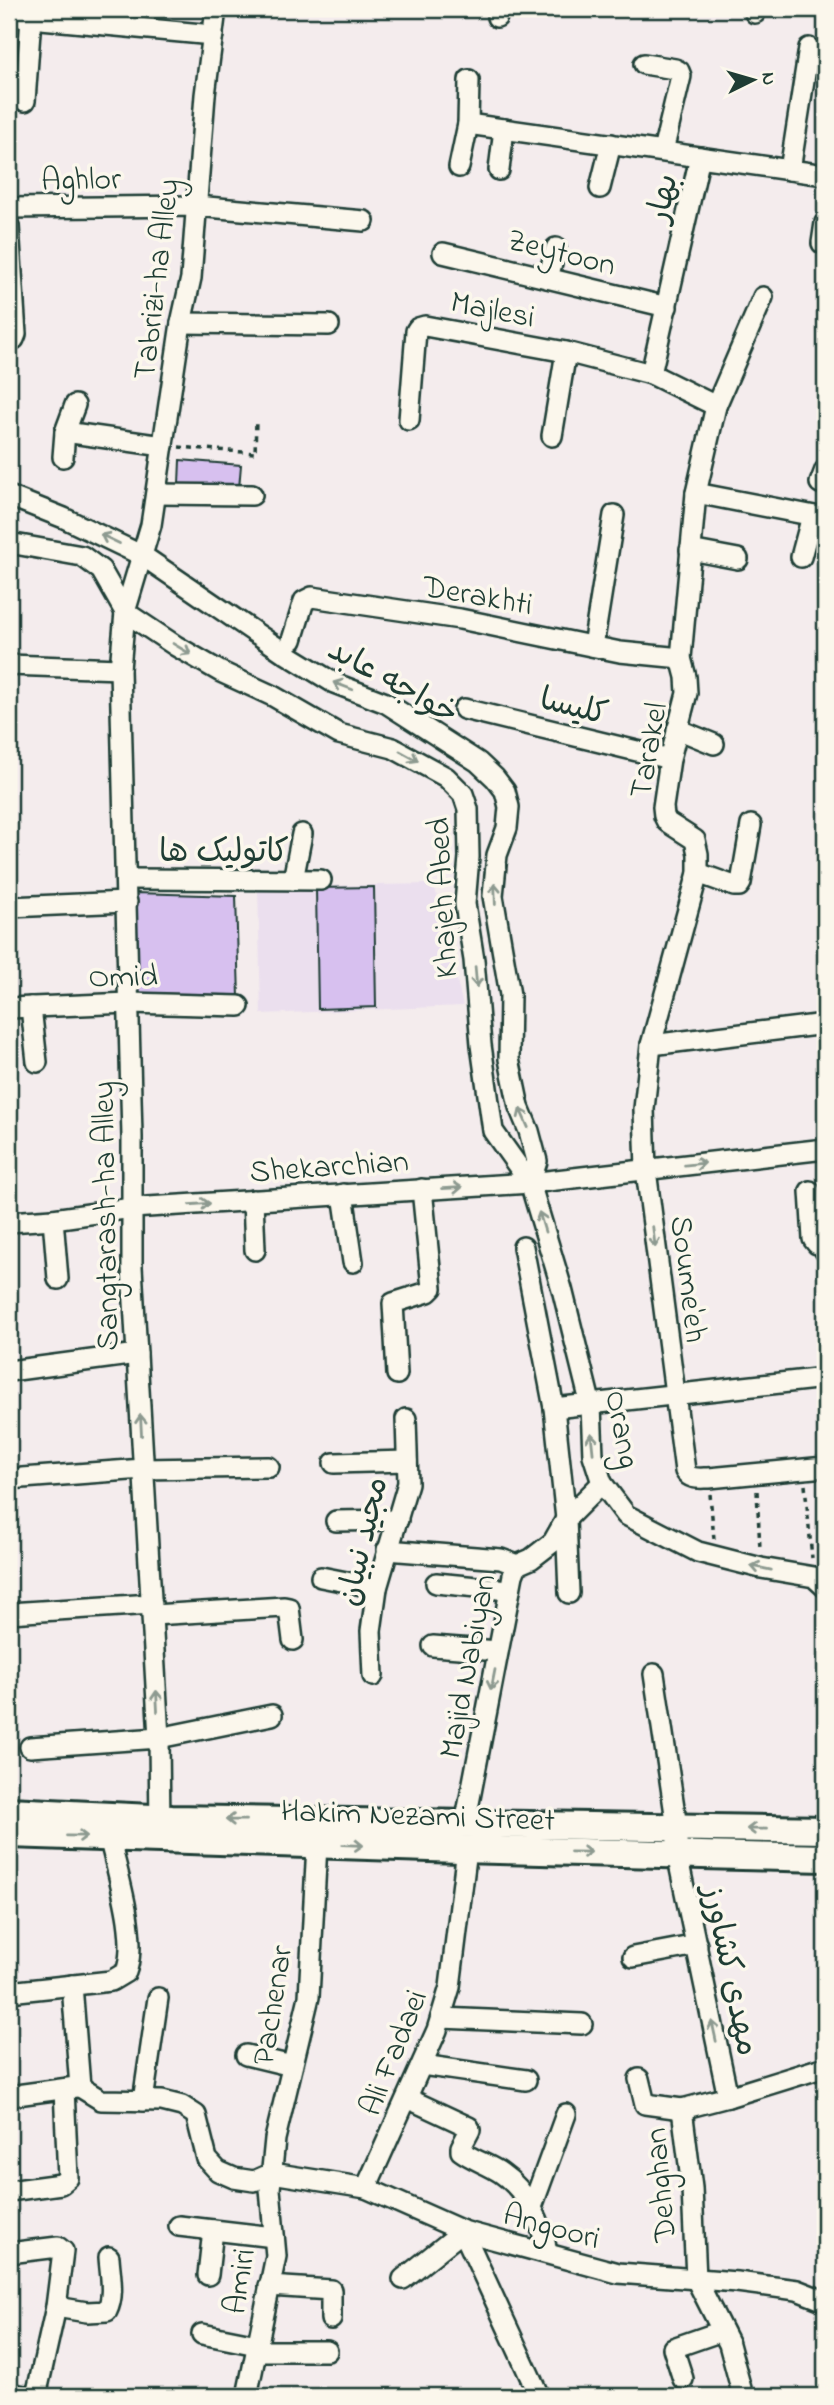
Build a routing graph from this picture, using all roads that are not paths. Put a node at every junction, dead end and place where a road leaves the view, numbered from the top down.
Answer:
1 (216, 9) edge
2 (9, 16) edge
3 (31, 18) junction
4 (213, 36) junction
5 (809, 48) dead end
6 (644, 64) dead end
7 (470, 80) dead end
8 (24, 101) dead end
9 (468, 124) junction
10 (504, 129) junction
11 (611, 144) junction
12 (663, 152) junction
13 (701, 157) junction
14 (459, 167) dead end
15 (499, 170) dead end
16 (790, 170) junction
17 (825, 175) edge
18 (600, 188) dead end
19 (196, 206) junction
20 (9, 208) edge
21 (364, 221) dead end
22 (825, 223) edge
23 (9, 226) edge
24 (822, 243) dead end
25 (556, 248) dead end
26 (443, 253) dead end
27 (548, 278) junction
28 (10, 279) edge
29 (763, 297) dead end
30 (667, 307) junction
31 (181, 323) junction
32 (329, 325) dead end
33 (9, 341) edge
34 (566, 352) junction
35 (651, 374) junction
36 (75, 405) dead end
37 (716, 406) junction
38 (410, 420) dead end
39 (65, 432) junction
40 (552, 436) dead end
41 (163, 446) junction
42 (63, 457) dead end
43 (696, 493) junction
44 (156, 494) junction
45 (253, 495) dead end
46 (9, 496) edge
47 (614, 515) dead end
48 (819, 517) edge
49 (9, 543) edge
50 (690, 550) junction
51 (143, 556) junction
52 (801, 557) dead end
53 (738, 558) dead end
54 (125, 612) junction
55 (292, 640) dead end
56 (593, 646) junction
57 (681, 658) junction
58 (9, 665) edge
59 (120, 668) junction
60 (464, 709) dead end
61 (677, 729) junction
62 (714, 744) dead end
63 (670, 759) junction
64 (751, 825) dead end
65 (302, 834) dead end
66 (698, 873) junction
67 (126, 879) junction
68 (293, 880) junction
69 (321, 880) dead end
70 (127, 902) junction
71 (9, 907) edge
72 (129, 1003) junction
73 (239, 1006) dead end
74 (31, 1007) junction
75 (9, 1008) edge
76 (825, 1024) edge
77 (651, 1045) junction
78 (37, 1062) dead end
79 (816, 1150) edge
80 (646, 1170) junction
81 (530, 1183) junction
82 (422, 1189) junction
83 (343, 1194) junction
84 (253, 1200) junction
85 (132, 1208) junction
86 (53, 1219) junction
87 (9, 1222) edge
88 (523, 1247) dead end
89 (256, 1250) dead end
90 (825, 1251) edge
91 (353, 1262) dead end
92 (58, 1279) dead end
93 (136, 1354) junction
94 (9, 1371) edge
95 (397, 1374) dead end
96 (825, 1378) edge
97 (675, 1396) junction
98 (590, 1406) junction
99 (554, 1408) junction
100 (406, 1419) dead end
101 (407, 1461) junction
102 (334, 1463) dead end
103 (268, 1467) dead end
104 (825, 1467) edge
105 (143, 1469) junction
106 (9, 1479) edge
107 (602, 1483) junction
108 (566, 1519) junction
109 (398, 1520) junction
110 (336, 1521) dead end
111 (387, 1550) junction
112 (517, 1565) junction
113 (321, 1577) dead end
114 (822, 1579) edge
115 (436, 1583) dead end
116 (377, 1588) junction
117 (508, 1590) junction
118 (569, 1593) dead end
119 (153, 1610) junction
120 (9, 1613) edge
121 (293, 1640) dead end
122 (433, 1646) dead end
123 (498, 1651) junction
124 (654, 1674) dead end
125 (373, 1676) dead end
126 (271, 1715) dead end
127 (159, 1738) junction
128 (30, 1747) dead end
129 (9, 1811) edge
130 (677, 1827) junction
131 (160, 1829) junction
132 (825, 1830) edge
133 (9, 1834) edge
134 (109, 1836) junction
135 (466, 1837) junction
136 (317, 1844) junction
137 (677, 1854) junction
138 (824, 1863) edge
139 (697, 1945) junction
140 (633, 1957) dead end
141 (72, 1985) junction
142 (9, 1992) edge
143 (158, 1998) dead end
144 (441, 2018) junction
145 (582, 2024) dead end
146 (246, 2055) dead end
147 (422, 2065) junction
148 (292, 2066) junction
149 (825, 2067) edge
150 (639, 2079) dead end
151 (526, 2080) dead end
152 (72, 2088) junction
153 (9, 2096) edge
154 (728, 2097) junction
155 (407, 2098) junction
156 (143, 2101) junction
157 (682, 2109) junction
158 (566, 2114) dead end
159 (272, 2173) junction
160 (366, 2188) junction
161 (9, 2191) edge
162 (532, 2207) junction
163 (179, 2226) dead end
164 (213, 2230) junction
165 (463, 2231) junction
166 (274, 2237) junction
167 (9, 2253) edge
168 (547, 2253) junction
169 (109, 2257) dead end
170 (208, 2276) dead end
171 (403, 2279) dead end
172 (696, 2279) junction
173 (269, 2286) junction
174 (825, 2301) edge
175 (55, 2307) junction
176 (331, 2319) dead end
177 (722, 2331) junction
178 (202, 2334) dead end
179 (257, 2348) junction
180 (327, 2351) dead end
181 (683, 2379) dead end
182 (9, 2393) edge
183 (25, 2396) edge
184 (36, 2396) edge
185 (247, 2396) edge
186 (539, 2396) edge
187 (743, 2396) edge

1 - 4 street, Tabrizi-ha Alley
2 - 3 street
3 - 4 street
3 - 8 street
4 - 19 street, Tabrizi-ha Alley
5 - 16 street
6 - 12 street
7 - 9 street
9 - 10 street
9 - 14 street
10 - 11 street
10 - 15 street
11 - 12 street
11 - 18 street
12 - 13 street
13 - 16 street
13 - 30 street, بهار
16 - 17 street
19 - 20 street, Aghlor
19 - 21 street, Aghlor
19 - 31 street, Tabrizi-ha Alley
22 - 24 street
23 - 28 street
25 - 27 street
26 - 27 street, Zeytoon
27 - 30 street, Zeytoon
28 - 33 street
29 - 37 street, Tarakel
30 - 35 street, بهار
31 - 32 street
31 - 41 street, Tabrizi-ha Alley
34 - 35 street, Majlesi
34 - 38 street, Majlesi
34 - 40 street, Majlesi
35 - 37 street, Majlesi
36 - 39 street
37 - 43 street, Tarakel
39 - 41 street
39 - 42 street
41 - 44 street, Tabrizi-ha Alley
43 - 48 street
43 - 50 street, Tarakel
44 - 45 street
44 - 51 street, Tabrizi-ha Alley
51 -> 46 street, خواجه عابد
47 - 56 street
48 - 52 street
49 - 54 street, Khajeh Abed
50 - 53 street
50 - 57 street, Tarakel
51 - 54 street, Tabrizi-ha Alley
81 -> 51 street, خواجه عابد
54 - 59 street, Sangtarash-ha Alley
54 -> 81 street, Khajeh Abed
55 - 56 street, Derakhti
56 - 57 street, Derakhti
57 - 61 street, Tarakel
58 - 59 street
59 - 67 street, Sangtarash-ha Alley
60 - 63 street, کلیسا
61 - 62 street
61 - 63 street, Tarakel
63 - 66 street, Tarakel
64 - 66 street
65 - 68 street
66 - 77 street, Tarakel
67 - 68 street, کاتولیک ها
67 - 70 street, Sangtarash-ha Alley
68 - 69 street, کاتولیک ها
70 - 71 street
70 - 72 street, Sangtarash-ha Alley
72 - 73 street, Omid
72 - 74 street, Omid
72 - 85 street, Sangtarash-ha Alley
74 - 75 street, Omid
74 - 78 street
76 - 77 street
77 - 80 street, Tarakel
80 -> 79 street, Shekarchian
79 - 90 street
80 - 81 street, Shekarchian
80 -> 97 street, Soume'eh
82 -> 81 street, Shekarchian
98 -> 81 street, Orang
82 - 83 street, Shekarchian
82 - 95 street
83 - 84 street, Shekarchian
83 - 91 street
85 -> 84 street, Shekarchian
84 - 89 street
85 - 86 street
85 - 93 street, Sangtarash-ha Alley
86 - 87 street
86 - 92 street
88 - 99 street
93 - 94 street
105 -> 93 street, Sangtarash-ha Alley
96 - 97 street
97 - 98 street
97 - 104 street, Soume'eh
98 - 99 street
107 -> 98 street, Orang
99 - 108 street
100 - 101 street, مجید نبیان
101 - 102 street
101 - 109 street, مجید نبیان
103 - 105 street
105 - 106 street
105 - 119 street, Sangtarash-ha Alley
107 - 108 street
114 -> 107 street, Orang
108 - 112 street
108 - 118 street
109 - 110 street
109 - 111 street, مجید نبیان
111 - 112 street, Majid Nabiyan
111 - 116 street, مجید نبیان
112 - 117 street, Majid Nabiyan
113 - 116 street
115 - 117 street
116 - 125 street, مجید نبیان
117 - 123 street, Majid Nabiyan
119 - 120 street
119 - 121 street
127 -> 119 street, Sangtarash-ha Alley
122 - 123 street
123 -> 135 street, Majid Nabiyan
124 - 130 street, مهدی کشاورز
126 - 127 street
127 - 128 street
127 - 131 street, Sangtarash-ha Alley
129 - 131 main road, Hakim Nezami Street
132 -> 130 main road, Hakim Nezami Street
130 - 135 main road, Hakim Nezami Street
130 - 137 street, مهدی کشاورز
131 - 134 main road, Hakim Nezami Street
135 -> 131 main road, Hakim Nezami Street
131 - 136 main road, Hakim Nezami Street
133 -> 134 main road, Hakim Nezami Street
134 - 141 street
136 -> 135 main road, Hakim Nezami Street
135 -> 137 main road, Hakim Nezami Street
135 - 144 street, Ali Fadaei
136 - 148 street, Pachenar
137 - 138 main road, Hakim Nezami Street
137 - 139 street, مهدی کشاورز
139 - 140 street
154 -> 139 street, مهدی کشاورز
141 - 142 street
141 - 152 street
143 - 156 street
144 - 145 street
144 - 147 street, Ali Fadaei
146 - 148 street
147 - 151 street
147 - 155 street, Ali Fadaei
148 - 159 street, Pachenar
149 - 154 street, Dehghan
150 - 157 street
152 - 153 street
152 - 156 street
152 - 161 street
154 - 157 street, Dehghan
155 - 160 street, Ali Fadaei
155 - 162 street
156 - 159 street, Angoori
157 - 172 street, Dehghan
158 - 162 street
159 - 160 street, Angoori
159 - 166 street, Amiri
160 - 165 street, Angoori
162 - 168 street
163 - 164 street
164 - 166 street
164 - 170 street
165 - 168 street, Angoori
165 - 171 street
165 - 186 street
166 - 173 street, Amiri
167 - 175 street
168 - 172 street, Angoori
169 - 175 street
172 - 174 street, Angoori
172 - 177 street, Dehghan
173 - 176 street
173 - 179 street, Amiri
175 - 184 street
177 - 181 street
177 - 187 street, Dehghan
178 - 179 street
179 - 180 street
179 - 185 street, Amiri
182 - 183 street

